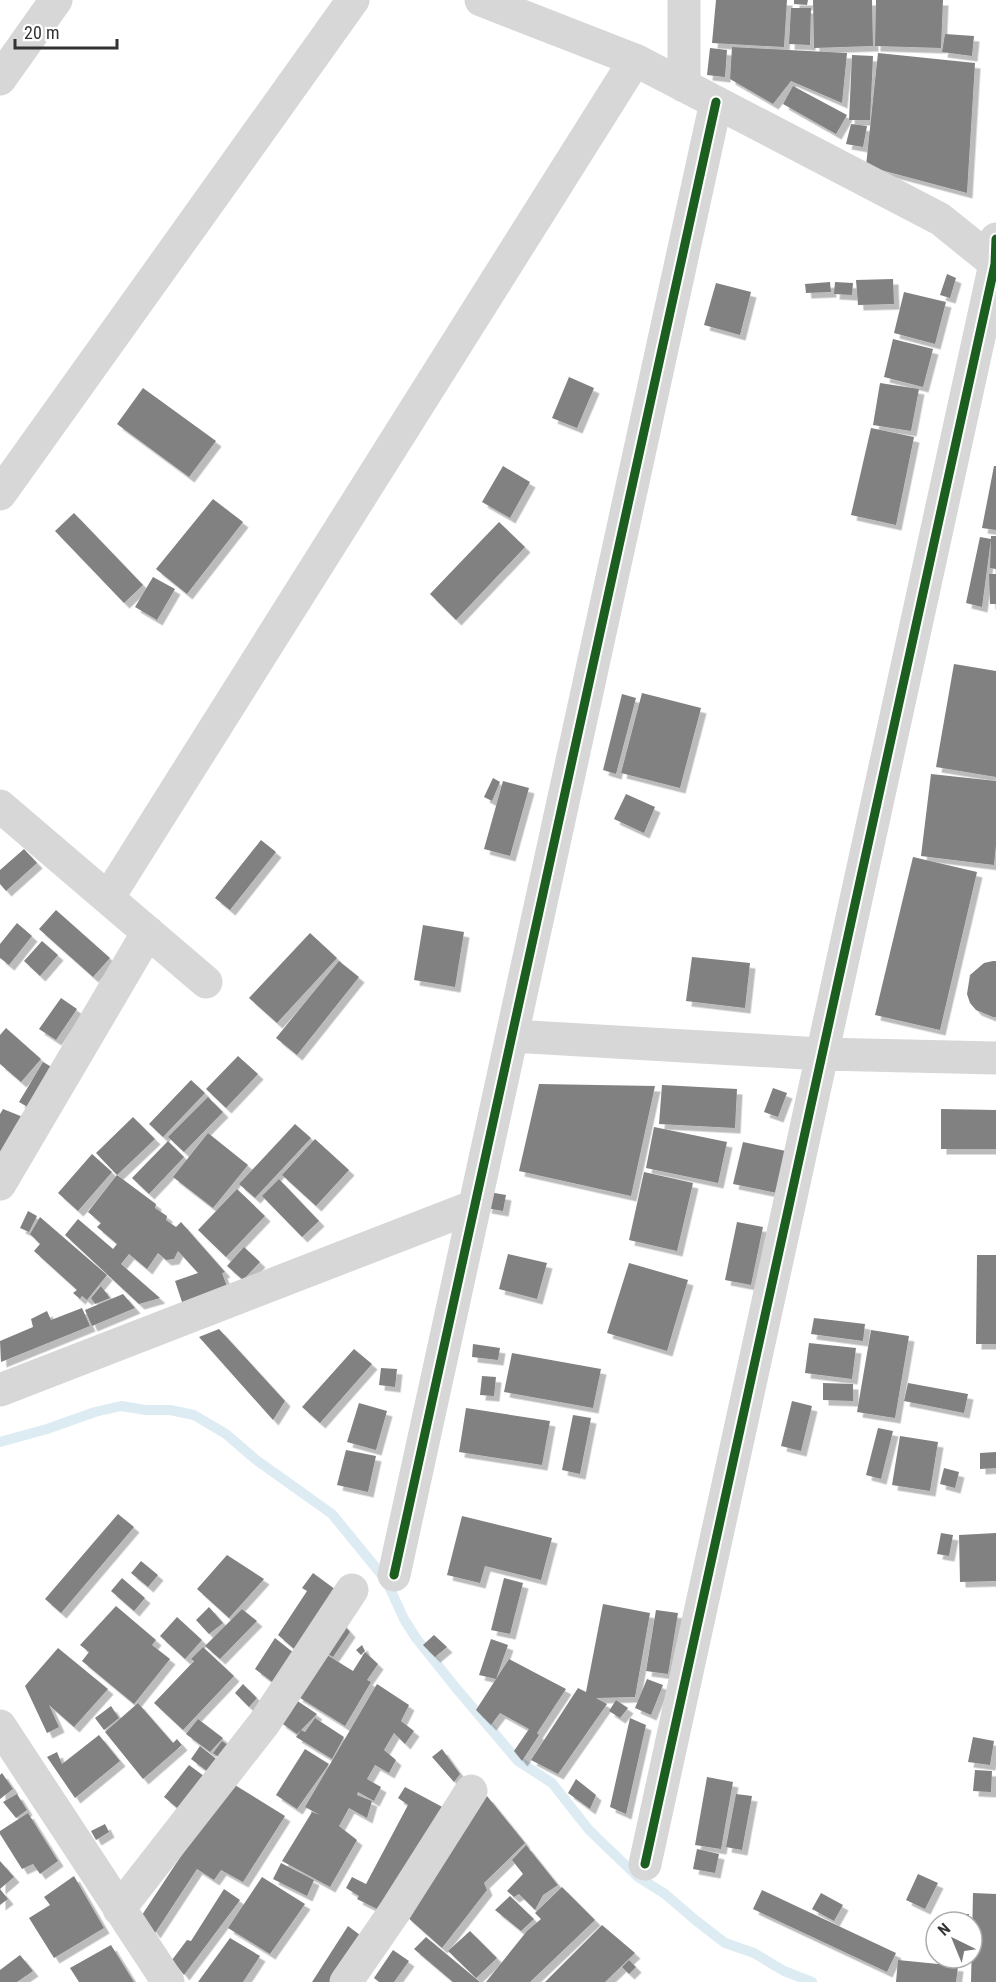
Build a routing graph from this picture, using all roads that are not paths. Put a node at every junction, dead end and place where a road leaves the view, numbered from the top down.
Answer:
1 (56, 0) edge
2 (353, 0) edge
3 (481, 0) edge
4 (684, 0) edge
5 (635, 60) junction
6 (0, 79) edge
7 (684, 86) junction
8 (716, 102) junction
9 (996, 256) edge
10 (0, 494) edge
11 (0, 806) edge
12 (108, 898) junction
13 (148, 932) junction
14 (206, 982) dead end
15 (512, 1036) junction
16 (822, 1054) junction
17 (996, 1058) edge
18 (0, 1184) edge
19 (475, 1206) junction
20 (0, 1390) edge
21 (394, 1575) dead end
22 (351, 1590) dead end
23 (0, 1726) edge
24 (471, 1791) dead end
25 (645, 1864) dead end
26 (119, 1909) junction
27 (168, 1982) edge
28 (346, 1982) edge

1 - 6 street
2 - 10 street
3 - 5 street
4 - 7 street
5 - 7 street
5 - 12 street
7 - 8 street
8 - 9 street
8 - 15 street
9 - 16 street
11 - 12 street
12 - 13 street
13 - 14 street
13 - 18 street
15 - 16 street
15 - 19 street
16 - 17 street
16 - 25 street
19 - 20 street
19 - 21 street
22 - 26 street
23 - 26 street
24 - 28 street
26 - 27 street

